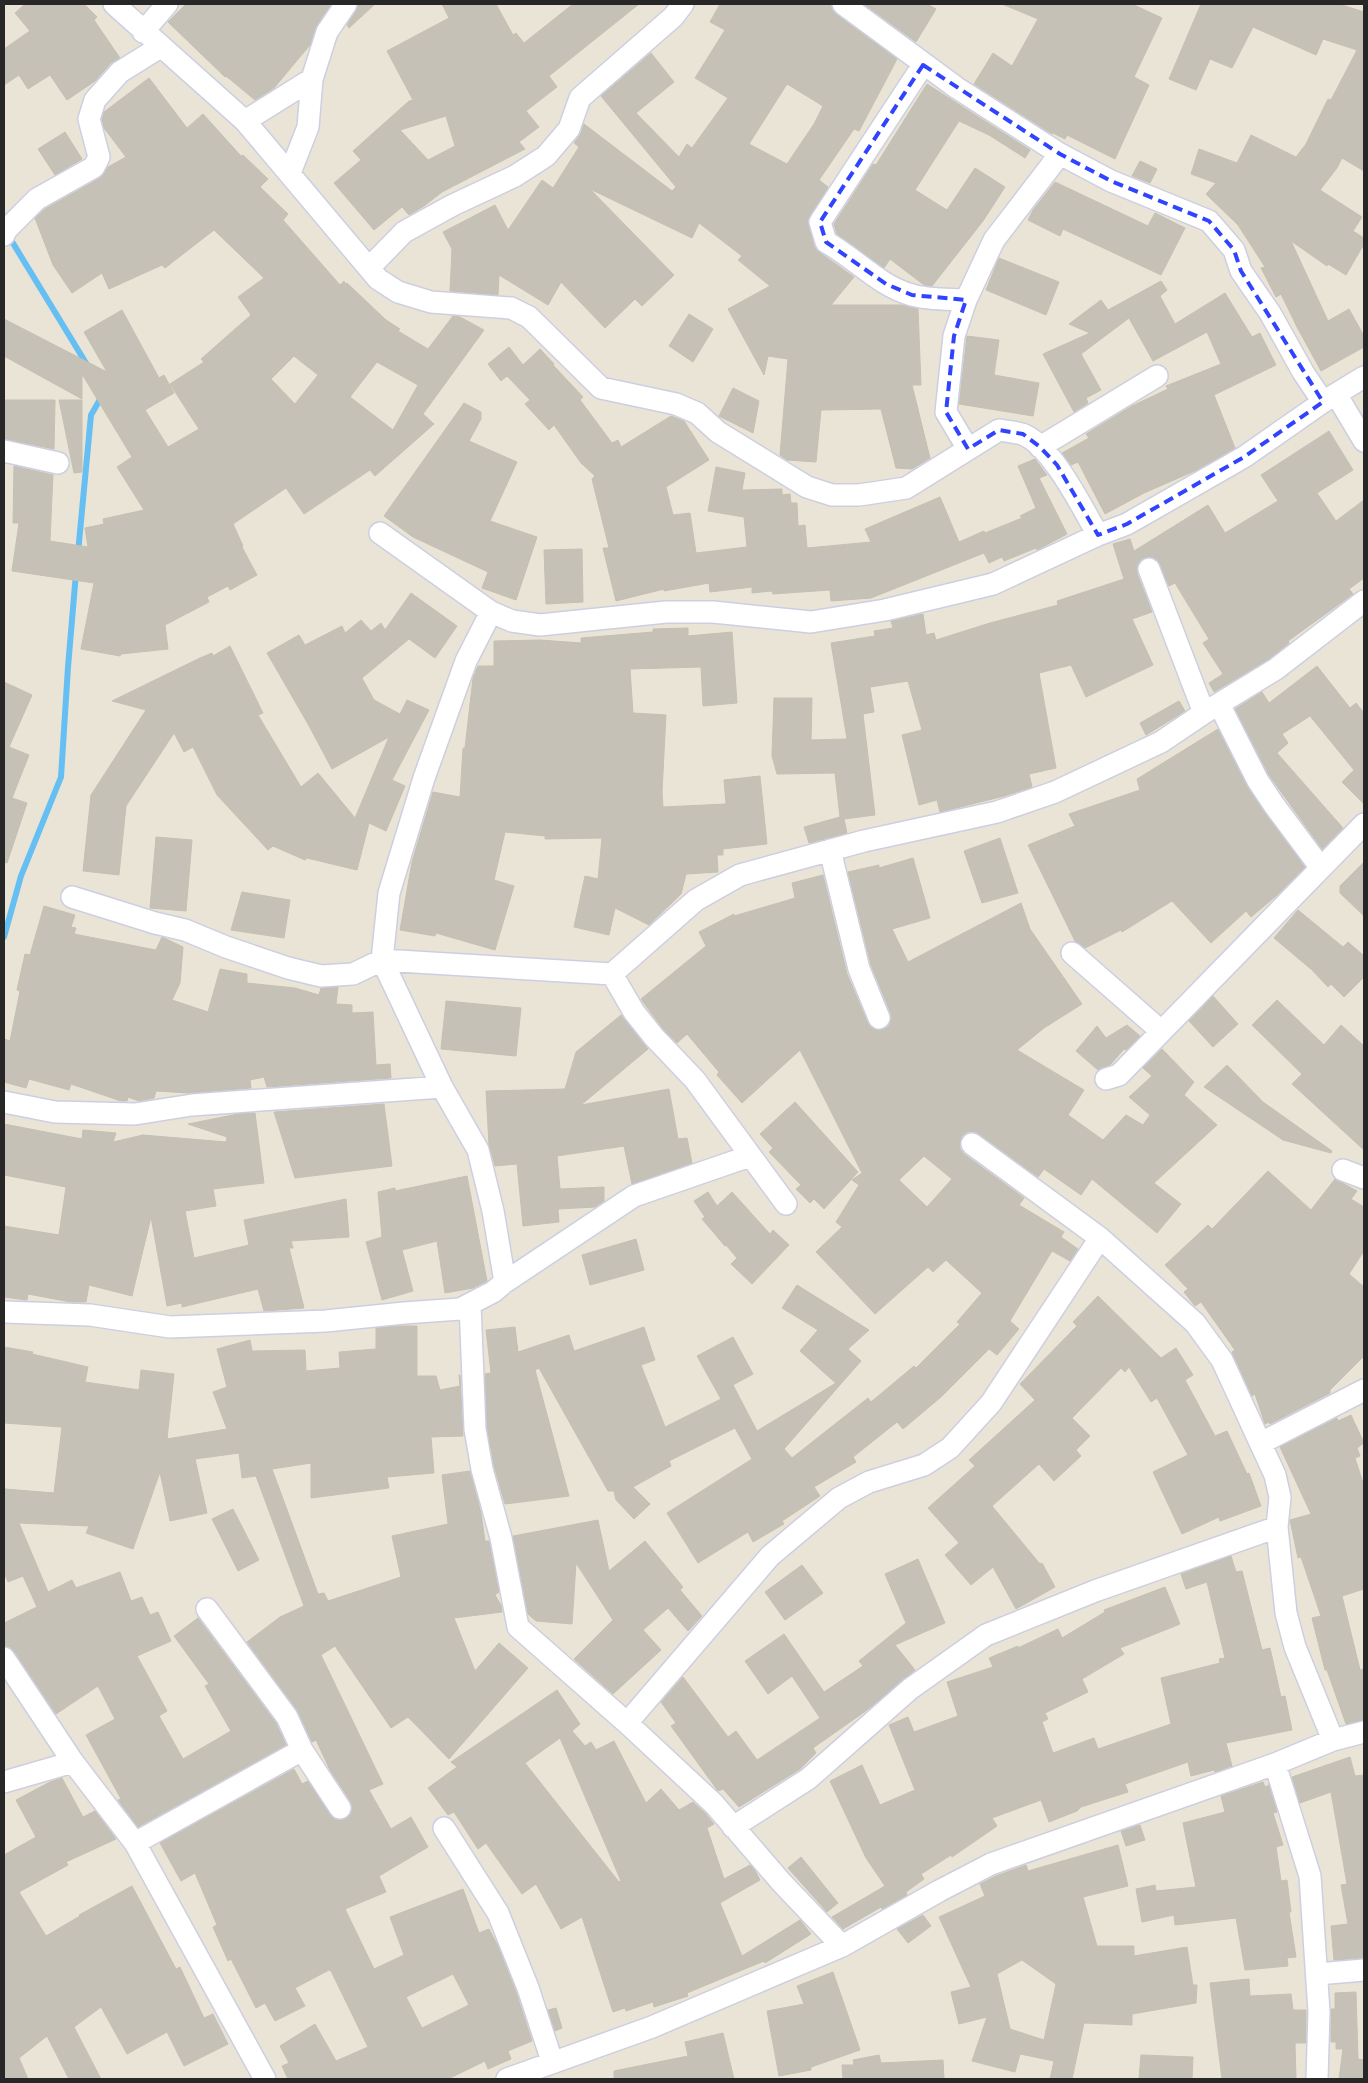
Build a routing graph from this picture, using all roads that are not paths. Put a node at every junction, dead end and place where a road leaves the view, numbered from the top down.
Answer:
1 (114, 4) edge
2 (167, 4) edge
3 (346, 4) edge
4 (683, 4) edge
5 (843, 4) edge
6 (144, 32) junction
7 (160, 47) junction
8 (923, 65) junction
9 (312, 79) junction
10 (245, 121) junction
11 (1060, 154) junction
12 (290, 173) junction
13 (4, 235) edge
14 (369, 268) junction
15 (966, 300) junction
16 (1157, 376) dead end
17 (1364, 377) edge
18 (1329, 398) junction
19 (1364, 441) edge
20 (1040, 447) junction
21 (968, 450) junction
22 (4, 451) edge
23 (58, 462) dead end
24 (380, 533) dead end
25 (1098, 535) junction
26 (1149, 569) dead end
27 (1364, 601) edge
28 (491, 612) junction
29 (1212, 708) junction
30 (1364, 824) edge
31 (830, 850) junction
32 (1320, 868) junction
33 (72, 897) dead end
34 (1072, 953) dead end
35 (382, 960) junction
36 (612, 974) junction
37 (879, 1018) dead end
38 (1161, 1031) junction
39 (1106, 1079) dead end
40 (442, 1087) junction
41 (4, 1102) edge
42 (972, 1144) dead end
43 (750, 1156) junction
44 (1343, 1170) dead end
45 (1364, 1178) edge
46 (786, 1204) dead end
47 (1100, 1238) junction
48 (505, 1282) junction
49 (470, 1304) junction
50 (4, 1312) edge
51 (1364, 1390) edge
52 (1261, 1443) junction
53 (1277, 1527) junction
54 (207, 1609) dead end
55 (4, 1658) edge
56 (627, 1723) junction
57 (1364, 1732) edge
58 (1333, 1740) junction
59 (302, 1750) junction
60 (73, 1762) junction
61 (1275, 1764) junction
62 (4, 1782) edge
63 (340, 1808) dead end
64 (733, 1827) junction
65 (444, 1828) dead end
66 (135, 1843) junction
67 (842, 1946) junction
68 (1364, 1970) edge
69 (1317, 1974) junction
70 (552, 2061) junction
71 (528, 2075) edge
72 (265, 2079) edge
73 (507, 2079) edge
74 (1317, 2079) edge

1 - 6 street
2 - 6 street
3 - 9 street
4 - 14 street
5 - 8 street
6 - 7 street
7 - 10 street
7 - 13 street
8 - 11 street
8 - 15 street
9 - 10 street
9 - 12 street
10 - 12 street
11 - 15 street
11 - 18 street
12 - 14 street
14 - 21 street
15 - 21 street
16 - 20 street
17 - 18 street
18 - 19 street
18 - 25 street
20 - 21 street
20 - 25 street
22 - 23 street
24 - 28 street
25 - 28 street
26 - 29 street
27 - 29 street
28 - 35 street
29 - 31 street
29 - 32 street
30 - 32 street
31 - 36 street
31 - 37 street
32 - 38 street
33 - 35 street
34 - 38 street
35 - 36 street
35 - 40 street
36 - 43 street
38 - 39 street
40 - 41 street
40 - 48 street
42 - 47 street
43 - 46 street
43 - 48 street
44 - 45 street
47 - 52 street
47 - 56 street
48 - 49 street
49 - 50 street
49 - 56 street
51 - 52 street
52 - 53 street
53 - 58 street
53 - 64 street
54 - 59 street
55 - 60 street
56 - 64 street
57 - 58 street
58 - 61 street
59 - 63 street
59 - 66 street
60 - 62 street
60 - 66 street
61 - 67 street
61 - 69 street
64 - 67 street
65 - 70 street
66 - 72 street
67 - 70 street
68 - 69 street
69 - 74 street
70 - 71 street
71 - 73 street

